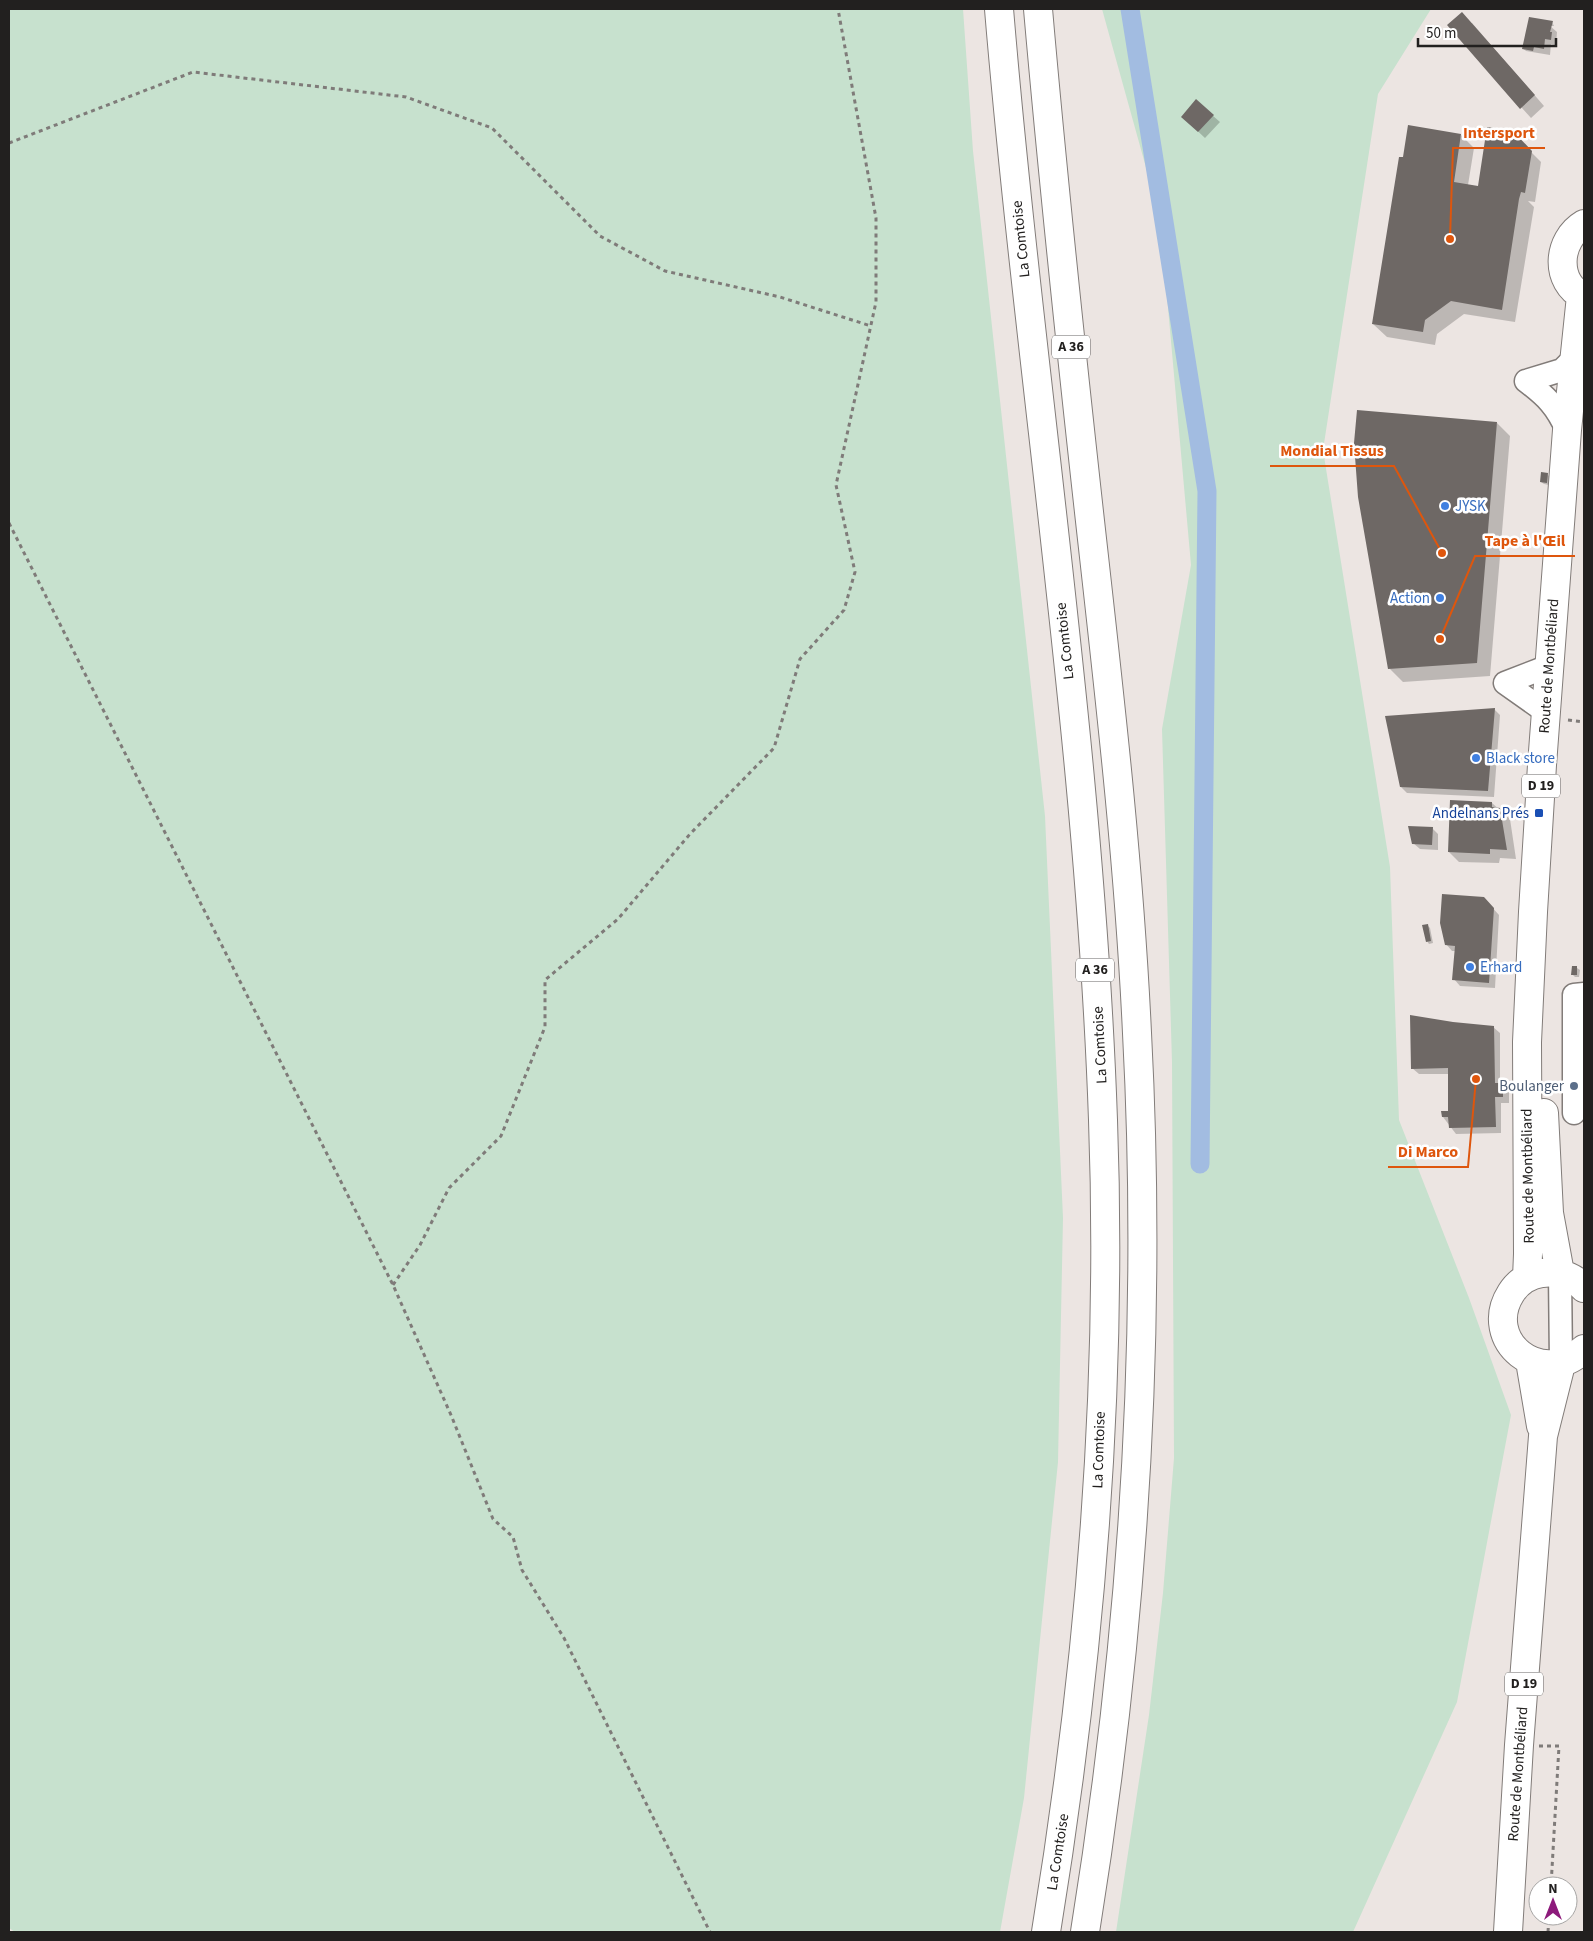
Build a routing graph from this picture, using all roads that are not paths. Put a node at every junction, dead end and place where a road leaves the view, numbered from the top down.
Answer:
1 (999, 9) edge
2 (1038, 9) edge
3 (1584, 224) edge
4 (1582, 296) edge
5 (1575, 357) junction
6 (1576, 424) edge
7 (1549, 666) junction
8 (1564, 718) edge
9 (1584, 994) edge
10 (1544, 1111) junction
11 (1579, 1114) edge
12 (1560, 1273) junction
13 (1527, 1278) junction
14 (1584, 1288) edge
15 (1584, 1349) edge
16 (1530, 1361) junction
17 (1561, 1364) junction
18 (1543, 1436) junction
19 (1046, 1932) edge
20 (1085, 1932) edge
21 (1508, 1932) edge

1 - 19 main road, La Comtoise / A 36
2 - 20 main road, A 36
3 - 4 main road
4 - 5 main road, Route de Montbéliard / D 19
5 - 6 main road, Route de Montbéliard / D 19
5 - 6 lane
6 - 7 main road, Route de Montbéliard / D 19
6 - 8 main road, Route de Montbéliard / D 19
7 - 8 main road, Route de Montbéliard / D 19
7 - 8 lane
8 - 10 main road, Route de Montbéliard / D 19
8 - 13 main road, Route de Montbéliard / D 19
9 - 11 lane
10 - 11 lane
10 - 12 main road, Route de Montbéliard / D 19
12 - 13 main road
12 - 14 main road
12 - 17 lane
13 - 16 main road
15 - 17 main road
16 - 17 main road
16 - 18 main road, Route de Montbéliard
17 - 18 main road, Route de Montbéliard
18 - 21 main road, Route de Montbéliard / D 19

